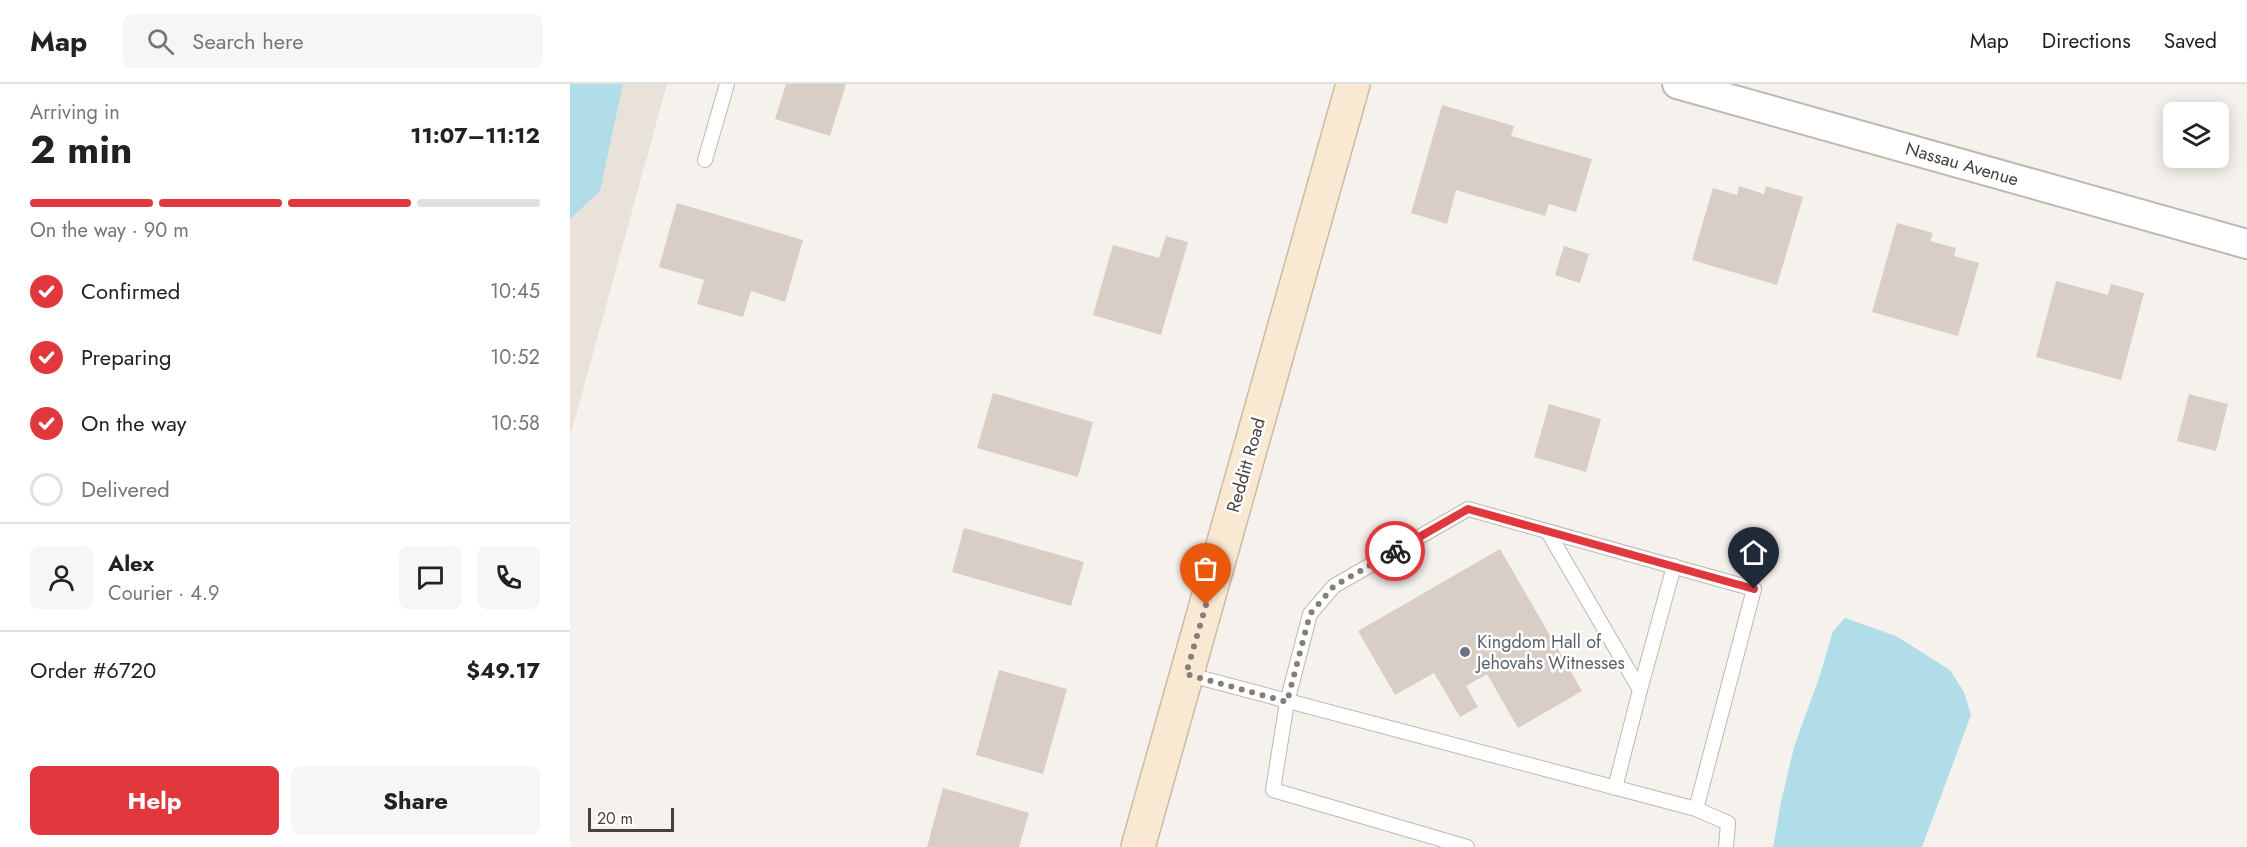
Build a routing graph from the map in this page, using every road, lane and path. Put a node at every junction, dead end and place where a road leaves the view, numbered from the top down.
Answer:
1 (727, 84) edge
2 (1353, 84) edge
3 (1677, 84) edge
4 (705, 160) dead end
5 (2247, 244) edge
6 (1548, 532) junction
7 (1674, 566) junction
8 (1186, 674) junction
9 (1640, 690) junction
10 (1287, 702) junction
11 (1615, 788) junction
12 (1696, 809) junction
13 (1138, 847) edge
14 (1467, 847) edge
15 (1726, 847) edge

1 - 4 lane
2 - 8 street, Redditt Road
3 - 5 street, Nassau Avenue
6 - 7 lane
6 - 9 lane
6 - 10 lane
7 - 9 lane
7 - 12 lane
8 - 10 lane
8 - 13 street, Redditt Road
9 - 11 lane
10 - 11 lane
10 - 14 lane
11 - 12 lane
12 - 15 lane

